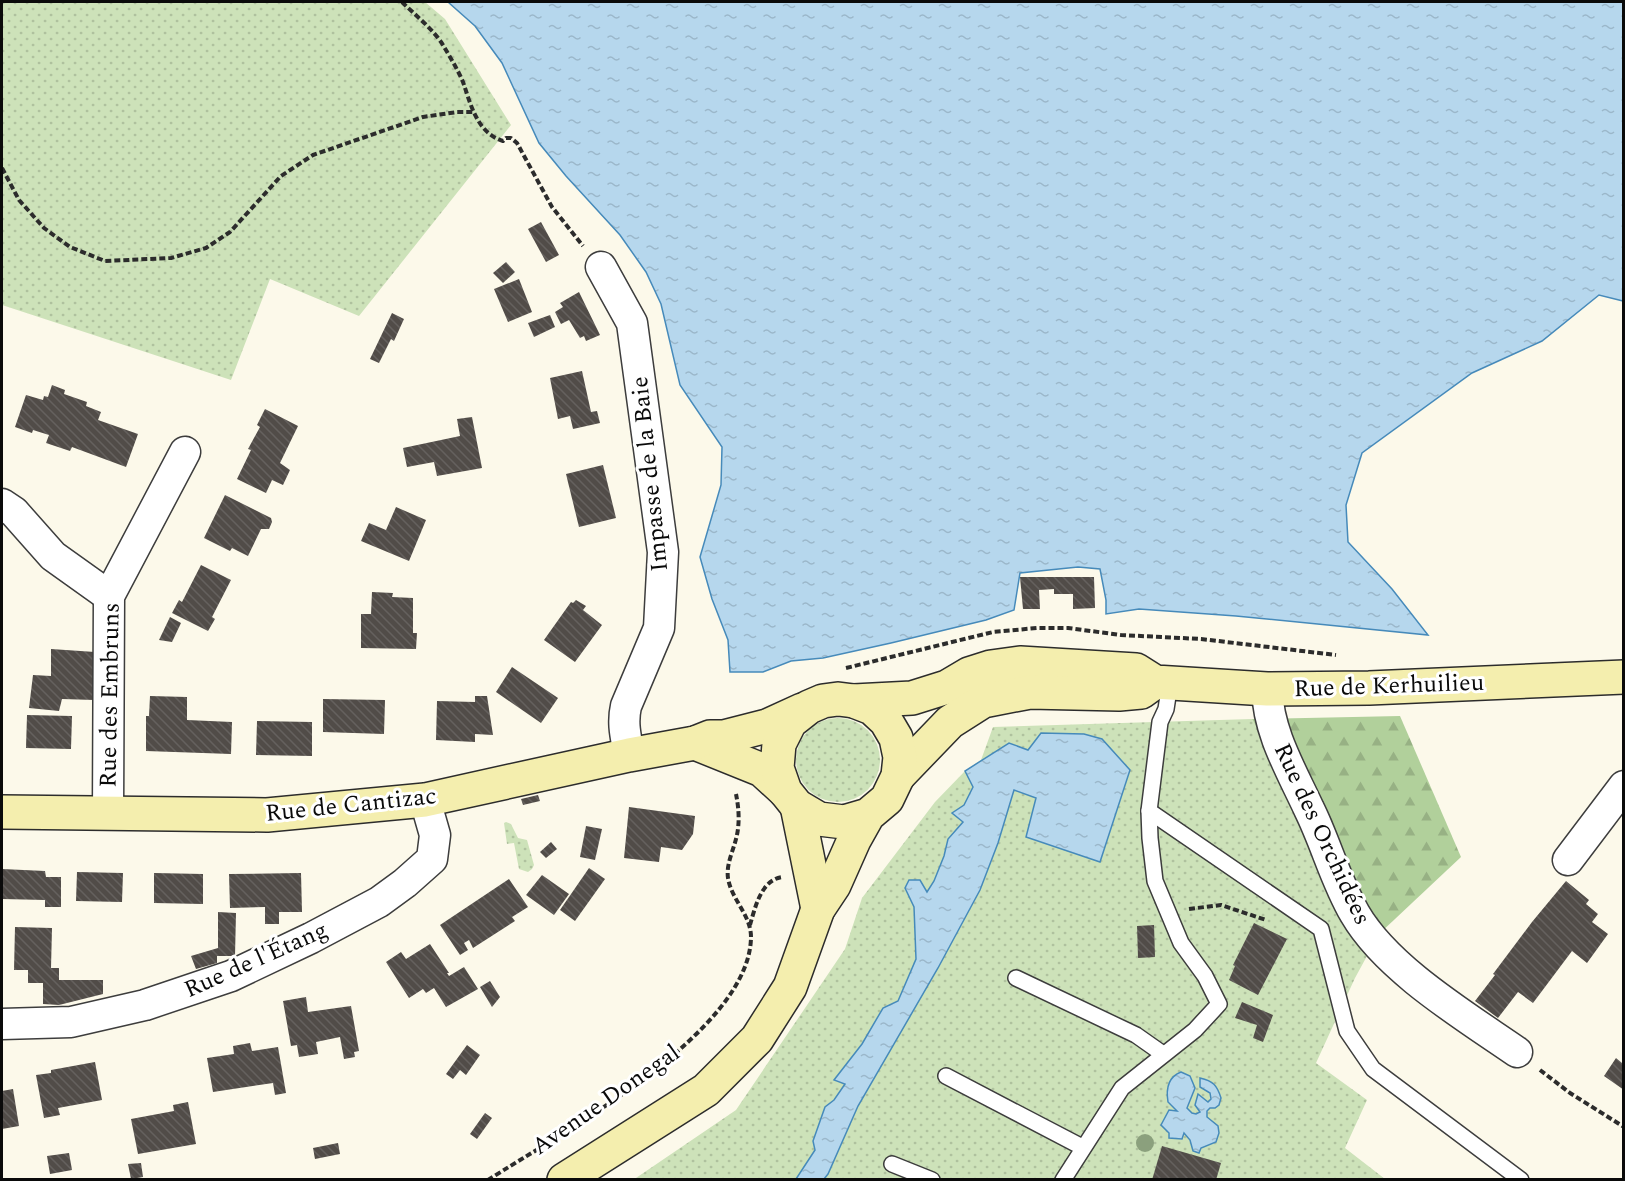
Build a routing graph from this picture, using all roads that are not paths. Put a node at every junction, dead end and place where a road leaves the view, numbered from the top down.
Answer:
1 (601, 267) road end
2 (185, 452) dead end
3 (2, 504) edge
4 (109, 596) junction
5 (1623, 678) edge
6 (1162, 683) junction
7 (1267, 689) junction
8 (854, 700) junction
9 (809, 707) junction
10 (695, 743) junction
11 (629, 755) junction
12 (898, 776) junction
13 (1623, 786) edge
14 (791, 799) junction
15 (425, 800) junction
16 (1149, 811) junction
17 (2, 812) edge
18 (108, 813) junction
19 (868, 815) junction
20 (1568, 860) dead end
21 (818, 909) junction
22 (1016, 978) dead end
23 (2, 1024) edge
24 (1517, 1052) road end
25 (1164, 1054) junction
26 (946, 1076) dead end
27 (1082, 1147) junction
28 (892, 1164) dead end
29 (564, 1179) edge
30 (932, 1179) edge
31 (1063, 1179) edge
32 (1521, 1179) edge

1 - 11 street, Impasse de la Baie
2 - 4 street, Rue des Embruns
3 - 4 street
4 - 18 street, Rue des Embruns
5 - 7 main road, Rue de Kerhuilieu
6 - 7 main road, Rue de Kerhuilieu
6 - 8 main road, Rue de Kerhuilieu
6 - 12 main road, Rue de Kerhuilieu
6 - 16 lane
7 - 24 street, Rue des Orchidées
8 - 9 main road
8 - 12 main road
9 - 10 main road, Rue de Cantizac
9 - 14 main road
10 - 11 main road, Rue de Cantizac
10 - 14 main road
11 - 15 main road, Rue de Cantizac
12 - 19 main road
13 - 20 street
14 - 19 main road
14 - 21 main road
15 - 18 main road, Rue de Cantizac
15 - 23 street, Rue de l'Étang
16 - 25 lane
16 - 32 lane
17 - 18 main road, Rue de Cantizac
19 - 21 main road, Avenue Donegal
21 - 29 main road, Avenue Donegal
22 - 25 lane
25 - 27 lane
26 - 27 lane
27 - 31 lane
28 - 30 lane

